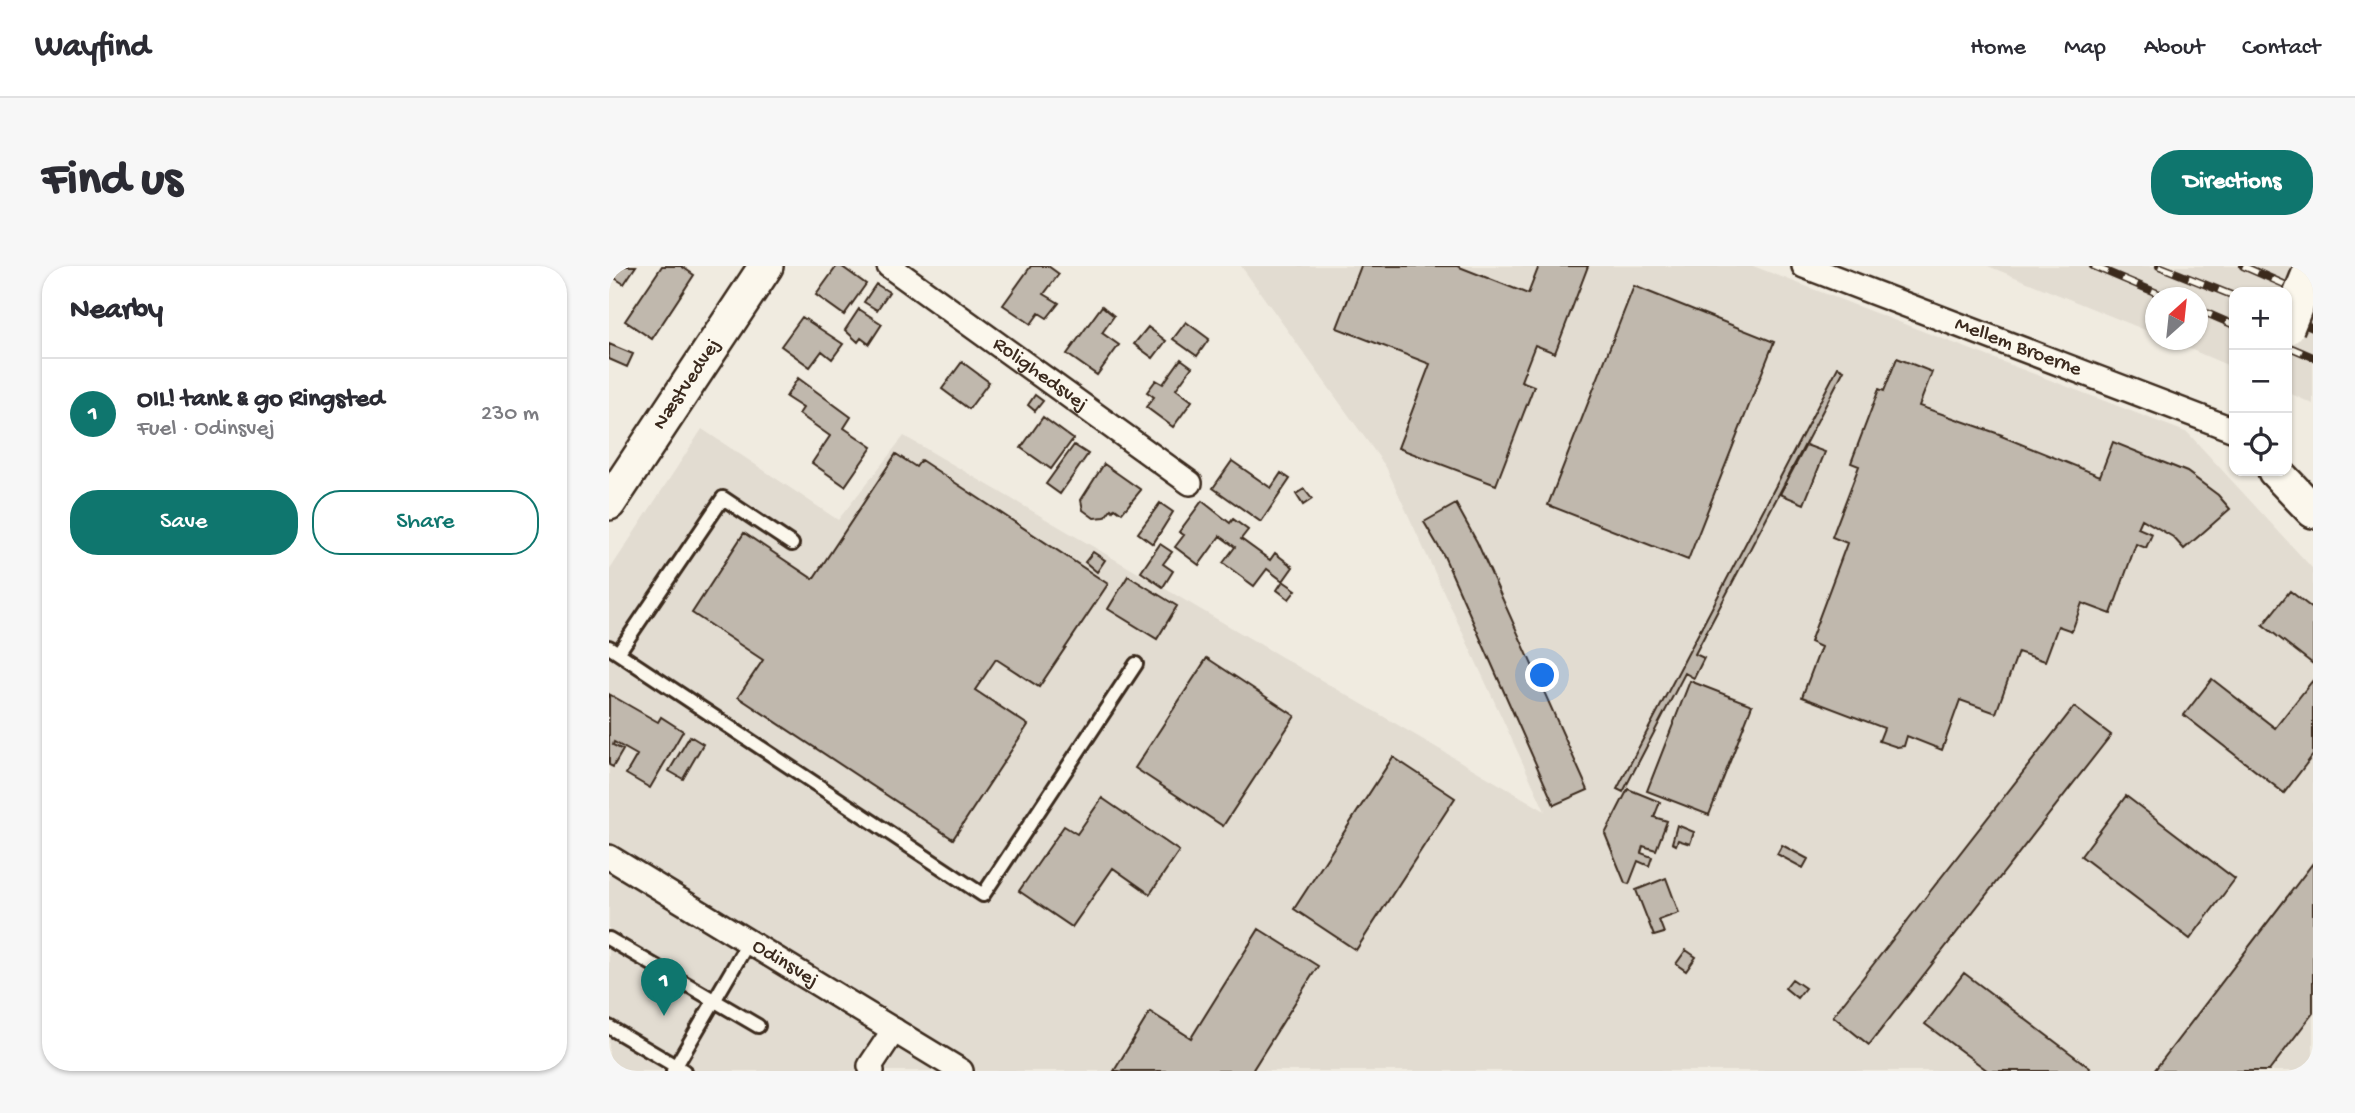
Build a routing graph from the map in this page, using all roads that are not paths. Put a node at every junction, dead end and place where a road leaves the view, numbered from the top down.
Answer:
1 (765, 266) edge
2 (889, 266) edge
3 (1804, 266) edge
4 (2312, 266) edge
5 (2292, 316) edge
6 (2229, 428) edge
7 (2280, 476) edge
8 (1190, 483) dead end
9 (609, 503) edge
10 (2313, 511) edge
11 (792, 544) dead end
12 (613, 650) edge
13 (1136, 664) dead end
14 (609, 857) edge
15 (609, 939) edge
16 (749, 941) junction
17 (714, 1001) junction
18 (758, 1026) dead end
19 (609, 1027) edge
20 (894, 1030) junction
21 (678, 1069) edge
22 (872, 1071) edge
23 (961, 1071) edge

1 - 9 main road, Næstvedvej
2 - 8 street, Rolighedsvej
3 - 6 street, Mellem Broerne
4 - 5 main road, bridge
7 - 10 main road
11 - 12 lane
12 - 13 lane
14 - 16 street, Odinsvej
15 - 17 lane
16 - 17 lane
16 - 20 street, Odinsvej
17 - 18 lane
17 - 21 lane
19 - 21 lane
20 - 22 street
20 - 23 street, Odinsvej

